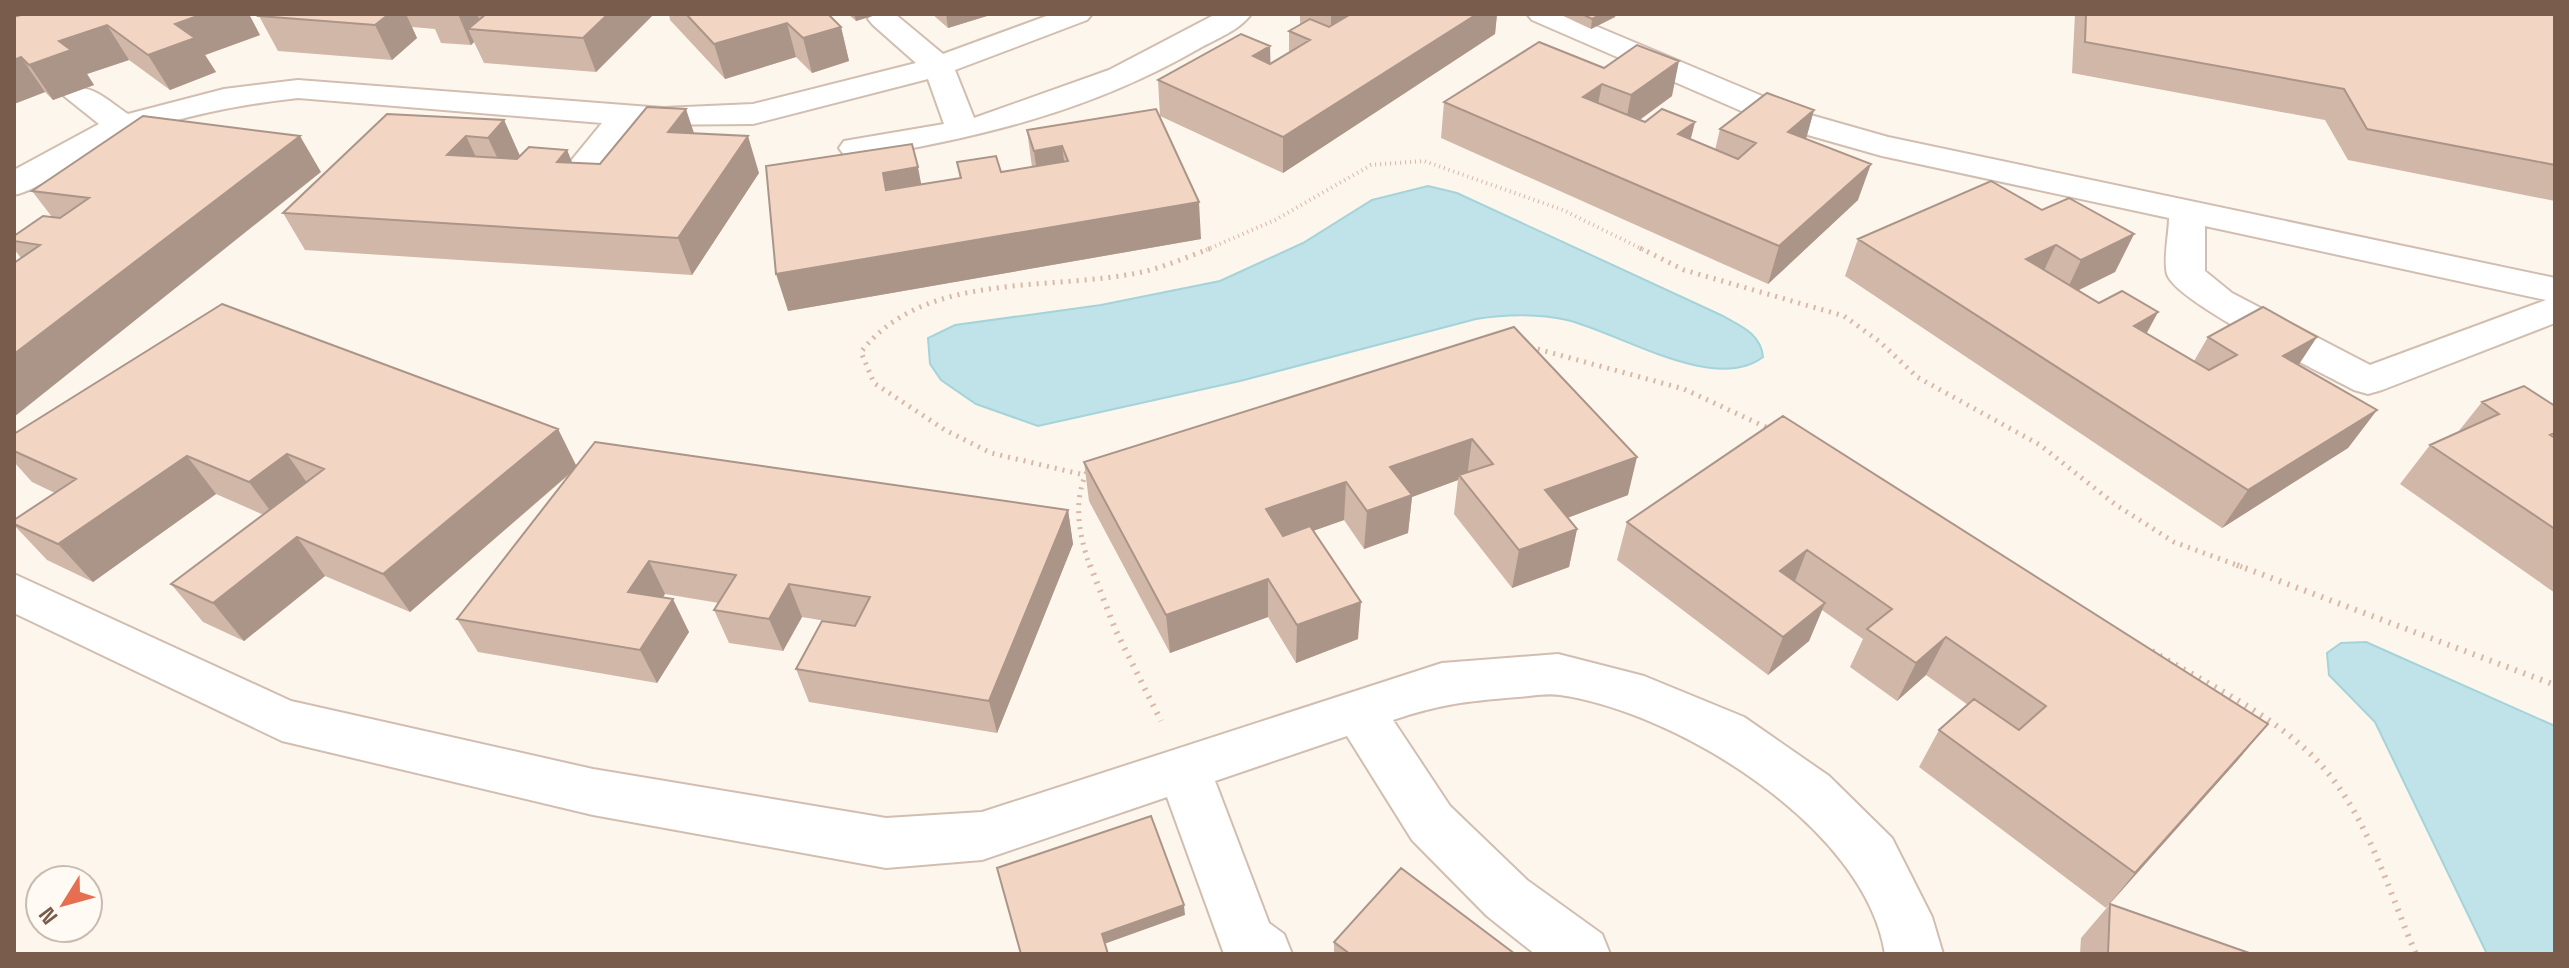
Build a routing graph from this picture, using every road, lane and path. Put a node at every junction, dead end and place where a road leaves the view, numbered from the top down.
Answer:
1 (1077, 14) edge
2 (1236, 14) edge
3 (1542, 14) edge
4 (883, 19) dead end
5 (938, 65) junction
6 (80, 96) dead end
7 (626, 115) junction
8 (126, 128) junction
9 (962, 129) junction
10 (856, 148) dead end
11 (578, 173) edge
12 (14, 185) edge
13 (2187, 211) junction
14 (2555, 290) edge
15 (2555, 309) edge
16 (1523, 346) edge
17 (1774, 432) edge
18 (1093, 463) edge
19 (1080, 474) junction
20 (14, 592) edge
21 (2151, 650) edge
22 (2555, 685) edge
23 (1359, 711) junction
24 (1184, 769) junction
25 (1263, 954) edge
26 (1581, 954) edge
27 (1914, 954) edge
28 (2416, 954) edge

1 - 5 street
2 - 9 street
3 - 13 street
4 - 5 street
5 - 7 street
5 - 9 street
6 - 8 street
7 - 8 street
7 - 11 street
8 - 12 street
9 - 10 street
13 - 14 street
13 - 15 street
16 - 17 path
18 - 19 path
19 - 22 path
19 - 24 path
20 - 24 street
21 - 28 path
23 - 24 street
23 - 26 street
23 - 27 street
24 - 25 street

